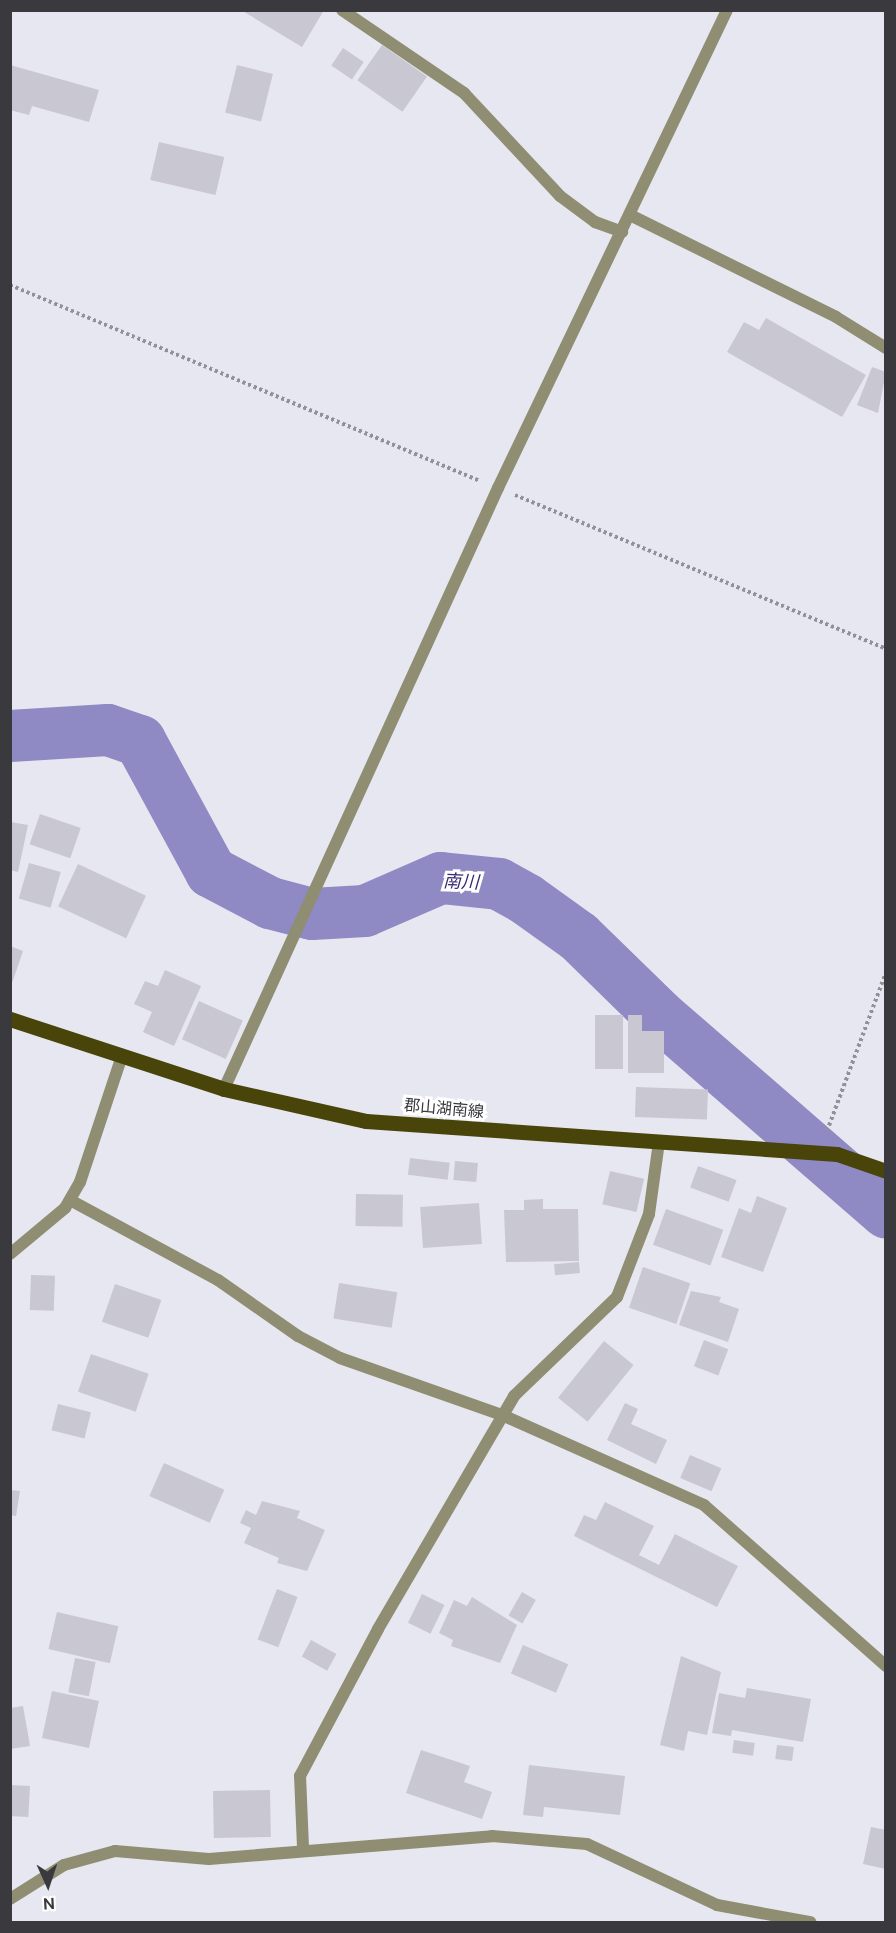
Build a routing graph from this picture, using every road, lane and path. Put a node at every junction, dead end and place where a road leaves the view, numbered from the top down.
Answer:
1 (342, 10) edge
2 (727, 10) edge
3 (630, 215) junction
4 (622, 232) junction
5 (10, 285) edge
6 (885, 348) edge
7 (498, 488) junction
8 (885, 649) edge
9 (885, 972) edge
10 (10, 1019) edge
11 (122, 1056) junction
12 (224, 1089) junction
13 (659, 1142) junction
14 (822, 1152) junction
15 (885, 1171) edge
16 (70, 1200) junction
17 (10, 1254) edge
18 (502, 1414) junction
19 (885, 1666) edge
20 (303, 1847) junction
21 (10, 1899) edge
22 (810, 1923) edge

1 - 4 street
2 - 3 street
3 - 4 street
3 - 6 street
4 - 7 street
5 - 7 path
7 - 8 path
7 - 12 street
9 - 14 path
10 - 11 main road, 郡山湖南線
11 - 12 main road, 郡山湖南線
11 - 16 street
12 - 13 main road, 郡山湖南線
13 - 14 main road, 郡山湖南線
13 - 18 street
14 - 15 main road, 郡山湖南線
16 - 17 street
16 - 18 street
18 - 19 street
18 - 20 street
20 - 21 street
20 - 22 street

